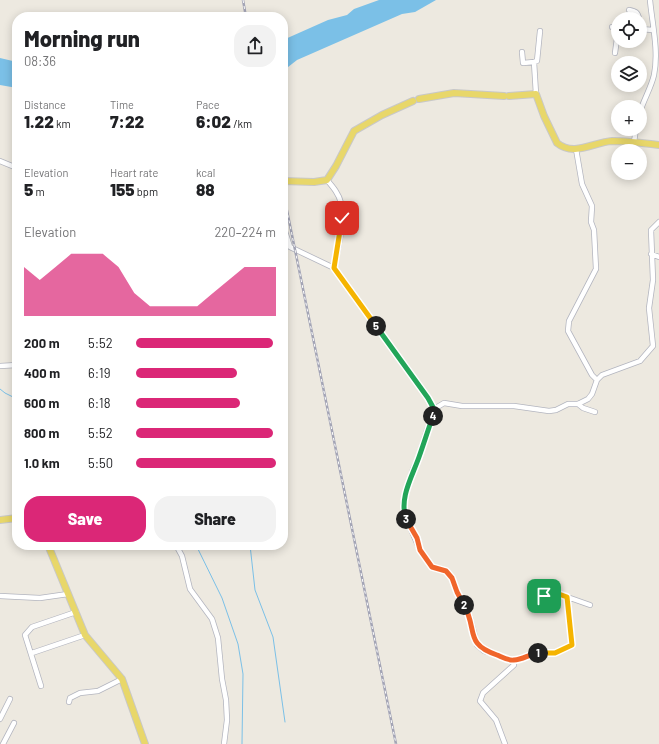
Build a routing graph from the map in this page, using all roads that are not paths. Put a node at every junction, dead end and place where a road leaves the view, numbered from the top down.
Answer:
1 (650, 0) edge
2 (629, 10) dead end
3 (636, 12) edge
4 (647, 30) edge
5 (652, 30) junction
6 (540, 31) dead end
7 (616, 48) edge
8 (522, 52) dead end
9 (615, 53) dead end
10 (534, 62) junction
11 (536, 94) junction
12 (645, 100) edge
13 (635, 136) edge
14 (634, 142) junction
15 (659, 145) edge
16 (576, 149) junction
17 (0, 161) edge
18 (12, 166) edge
19 (327, 180) junction
20 (288, 181) edge
21 (659, 222) edge
22 (288, 241) edge
23 (651, 254) junction
24 (659, 257) edge
25 (334, 268) junction
26 (12, 365) edge
27 (0, 366) edge
28 (596, 380) junction
29 (578, 404) junction
30 (434, 409) junction
31 (596, 412) dead end
32 (12, 519) edge
33 (0, 520) edge
34 (50, 550) edge
35 (179, 550) edge
36 (535, 586) dead end
37 (68, 594) junction
38 (0, 596) edge
39 (567, 597) junction
40 (590, 605) dead end
41 (76, 612) junction
42 (85, 635) junction
43 (32, 653) junction
44 (514, 661) junction
45 (122, 679) junction
46 (40, 686) dead end
47 (10, 699) dead end
48 (69, 702) dead end
49 (0, 719) edge
50 (14, 723) dead end
51 (3, 744) edge
52 (145, 744) edge
53 (224, 744) edge
54 (505, 744) edge

1 - 5 street
2 - 3 street
4 - 5 street
5 - 12 street
6 - 10 street
7 - 9 street
8 - 10 street
10 - 11 street
11 - 16 main road
11 - 19 main road
13 - 14 street
14 - 15 main road
14 - 16 main road
16 - 28 street
17 - 18 street
19 - 20 main road
19 - 25 street
21 - 23 street
22 - 25 street
23 - 24 street
23 - 28 street
25 - 30 street
26 - 27 street
28 - 29 street
29 - 30 street
29 - 31 street
30 - 44 street
32 - 33 main road
34 - 37 main road
35 - 53 street
36 - 39 street
37 - 38 street
37 - 41 main road
39 - 40 street
39 - 44 street
41 - 42 main road
41 - 43 street
42 - 43 street
42 - 45 main road
43 - 46 street
44 - 54 street
45 - 48 street
45 - 52 main road
47 - 49 street
50 - 51 street

